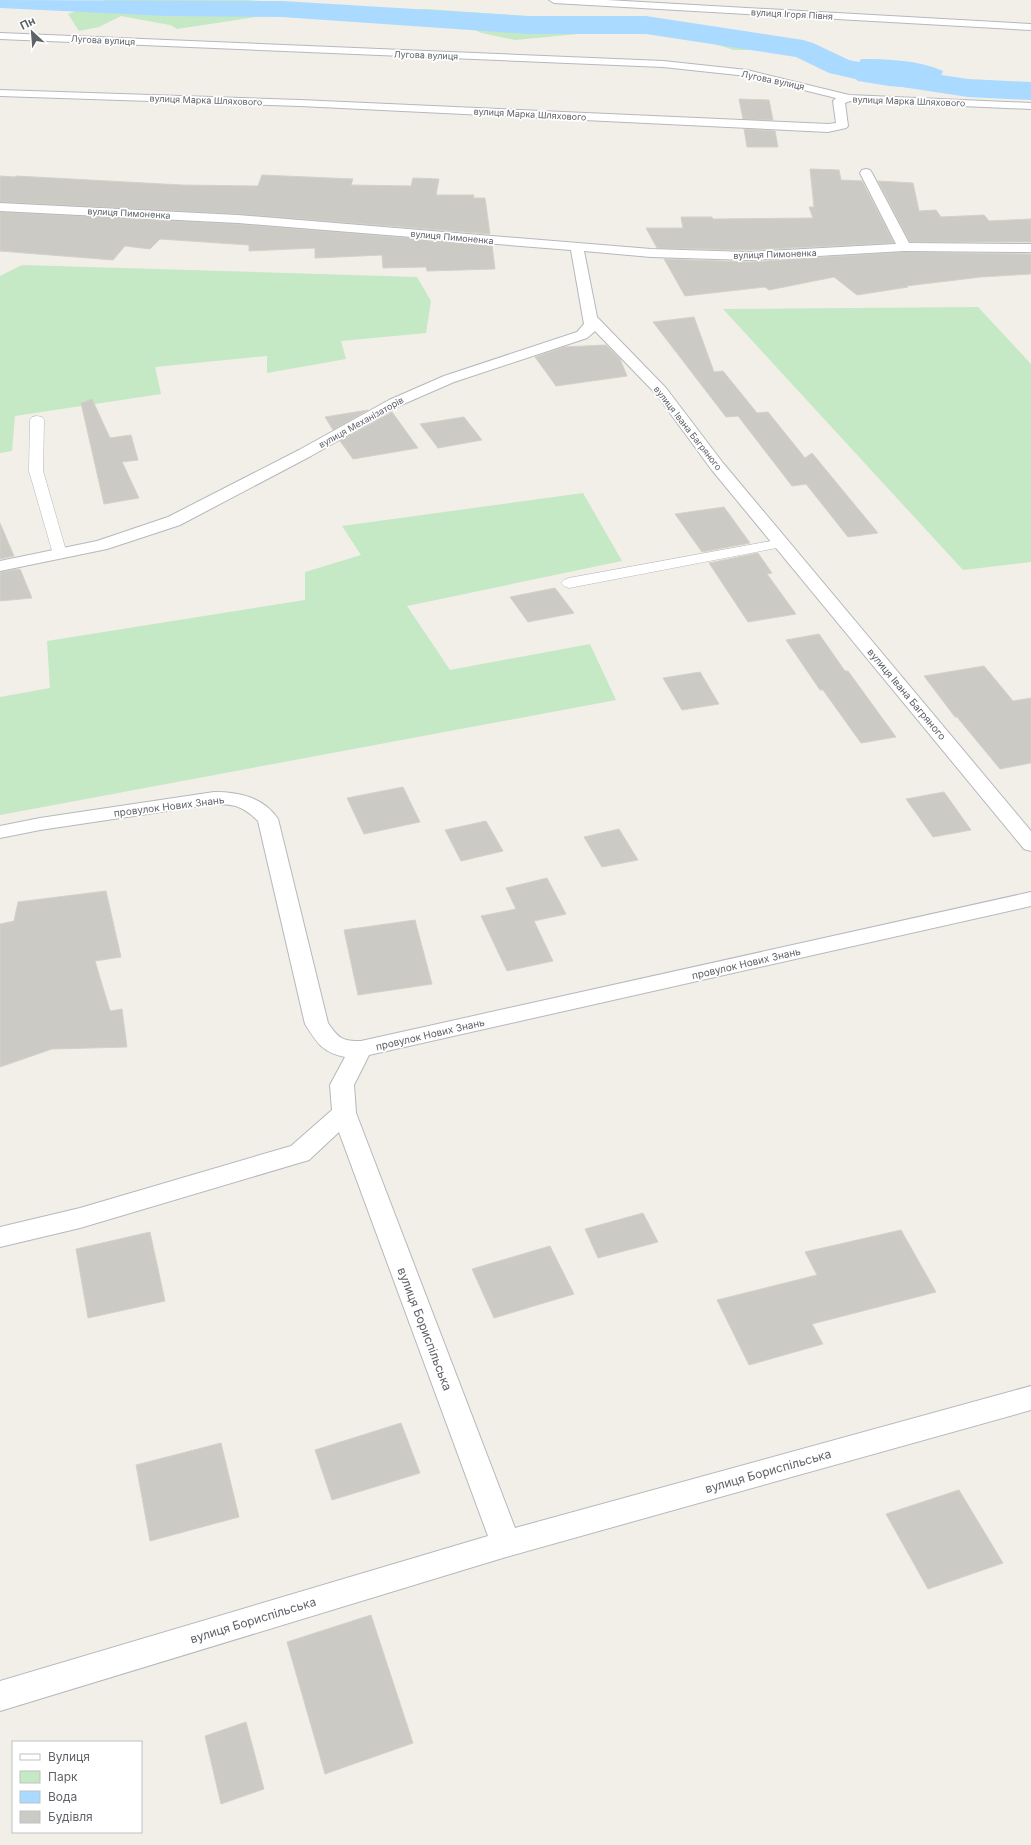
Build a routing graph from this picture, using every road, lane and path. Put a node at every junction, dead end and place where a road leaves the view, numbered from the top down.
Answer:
1 (554, 0) edge
2 (1031, 27) edge
3 (0, 36) edge
4 (0, 93) edge
5 (850, 98) junction
6 (1031, 106) edge
7 (866, 173) dead end
8 (0, 208) edge
9 (577, 247) junction
10 (904, 247) junction
11 (1031, 248) edge
12 (589, 317) junction
13 (609, 338) junction
14 (567, 340) junction
15 (37, 420) dead end
16 (782, 543) junction
17 (60, 554) junction
18 (0, 566) edge
19 (569, 583) dead end
20 (0, 832) edge
21 (1031, 844) edge
22 (1031, 899) edge
23 (361, 1049) junction
24 (344, 1113) junction
25 (0, 1237) edge
26 (1031, 1398) edge
27 (506, 1544) junction
28 (0, 1696) edge

1 - 2 street, вулиця Ігоря Півня
3 - 5 street, Лугова вулиця
4 - 5 street, вулиця Марка Шляхового
5 - 6 street, вулиця Марка Шляхового
7 - 10 street
8 - 9 street, вулиця Пимоненка
9 - 10 street, вулиця Пимоненка
9 - 12 street, вулиця Механізаторів
10 - 11 street, вулиця Пимоненка
12 - 13 street, вулиця Івана Багряного
12 - 14 street, вулиця Механізаторів
13 - 14 street
13 - 16 street, вулиця Івана Багряного
14 - 17 street, вулиця Механізаторів
15 - 17 lane
16 - 19 lane
16 - 21 street, вулиця Івана Багряного
17 - 18 street, вулиця Механізаторів
20 - 23 street, провулок Нових Знань
22 - 23 street, провулок Нових Знань
23 - 24 street, вулиця Бориспільська
24 - 25 street
24 - 27 street, вулиця Бориспільська
26 - 27 street, вулиця Бориспільська
27 - 28 street, вулиця Бориспільська

